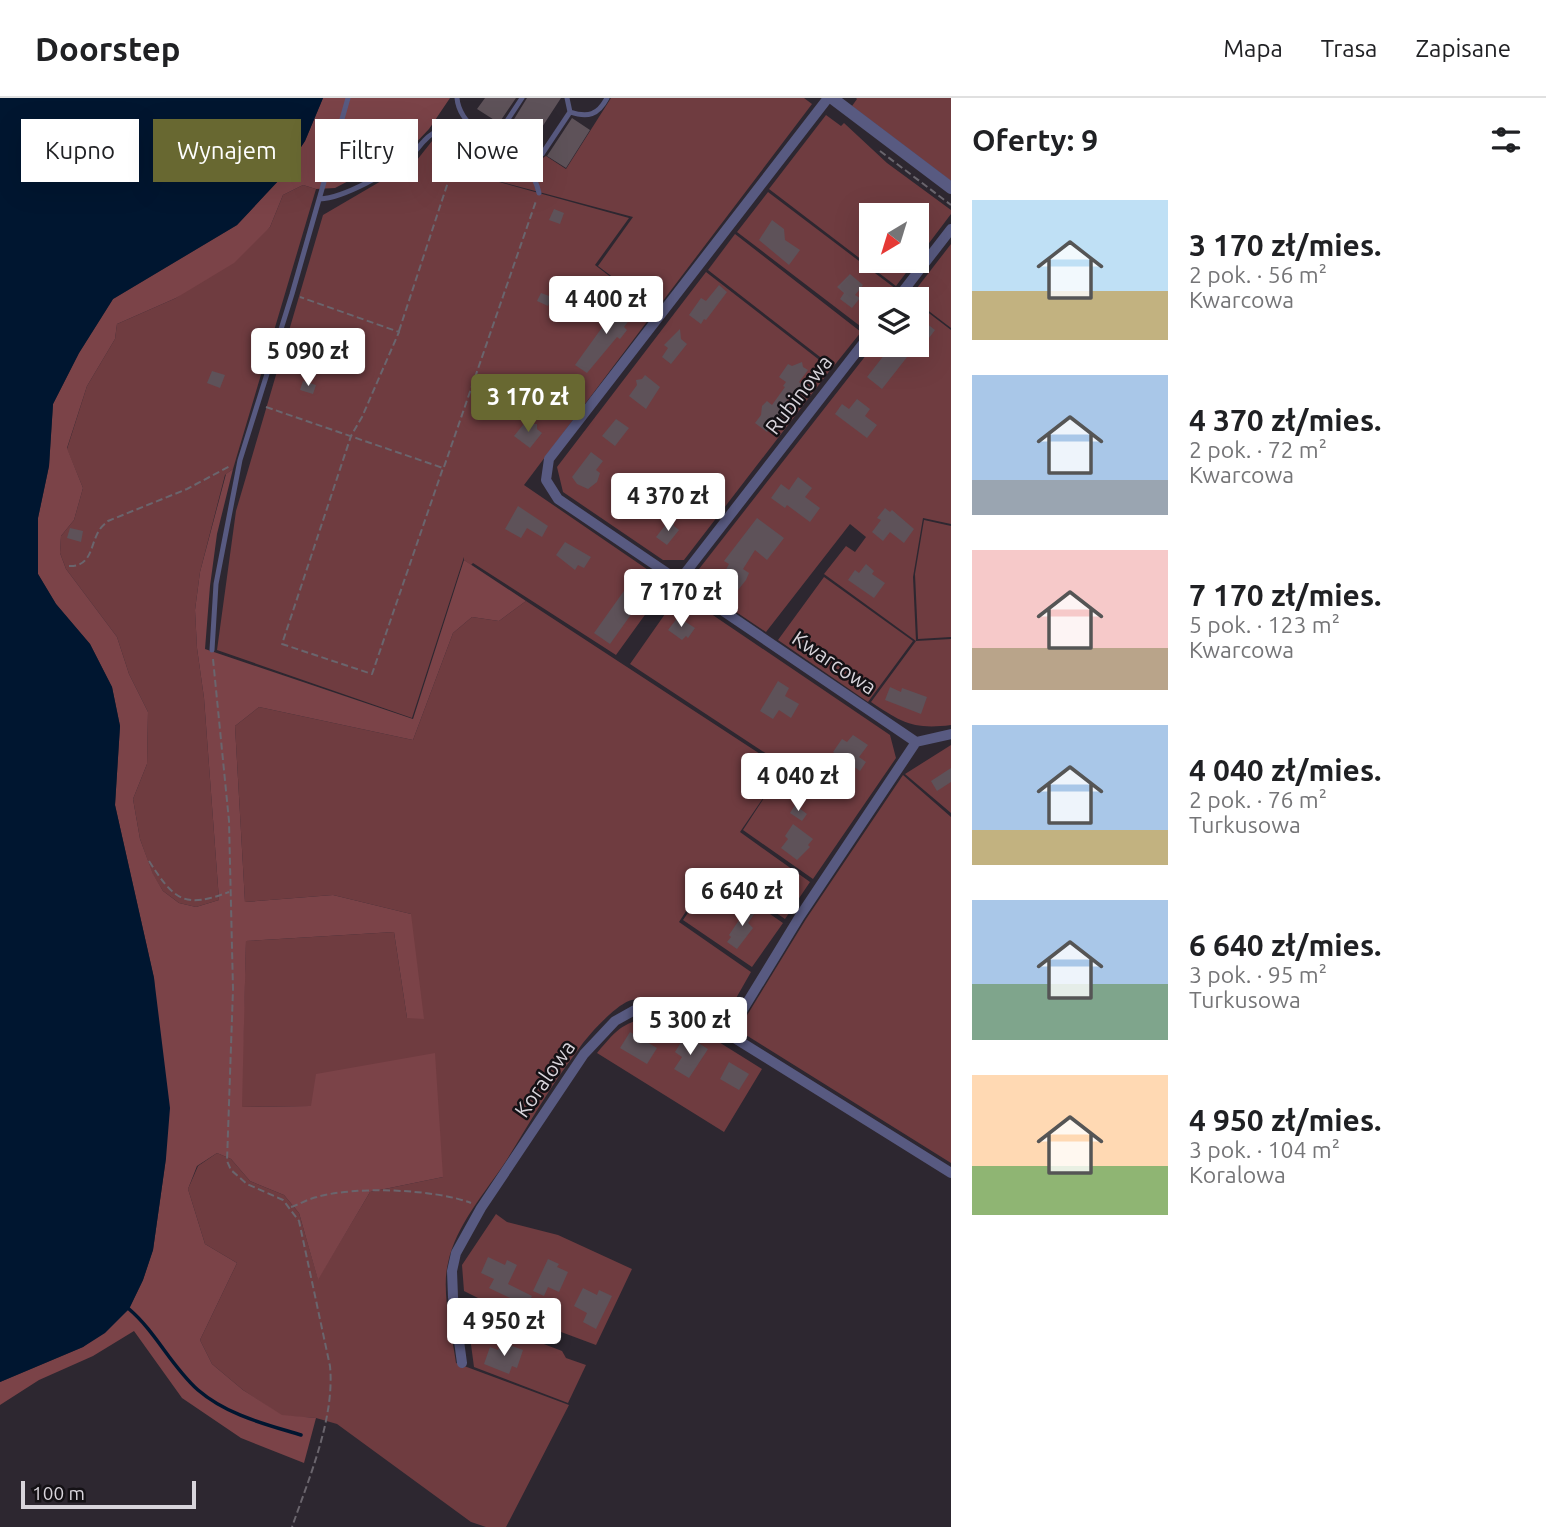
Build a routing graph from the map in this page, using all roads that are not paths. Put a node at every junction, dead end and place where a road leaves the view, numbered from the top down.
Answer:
1 (348, 98) edge
2 (457, 98) edge
3 (522, 98) edge
4 (567, 98) edge
5 (607, 98) edge
6 (830, 98) edge
7 (570, 113) junction
8 (468, 119) edge
9 (508, 119) edge
10 (432, 134) edge
11 (543, 153) edge
12 (536, 182) edge
13 (951, 188) edge
14 (539, 193) road end
15 (320, 199) junction
16 (951, 229) edge
17 (906, 287) edge
18 (859, 349) edge
19 (679, 581) junction
20 (212, 650) road end
21 (951, 734) edge
22 (916, 742) junction
23 (728, 1034) junction
24 (951, 1173) edge
25 (462, 1363) dead end

1 - 15 lane
2 - 8 lane
3 - 9 lane
4 - 7 lane
5 - 7 lane
6 - 13 street
6 - 19 street, Kwarcowa
7 - 11 lane
10 - 15 lane
12 - 14 lane
15 - 20 lane
16 - 17 street
18 - 19 street, Rubinowa
19 - 22 street, Kwarcowa
21 - 22 street
22 - 23 street
23 - 24 street, Koralowa
23 - 25 street, Koralowa

